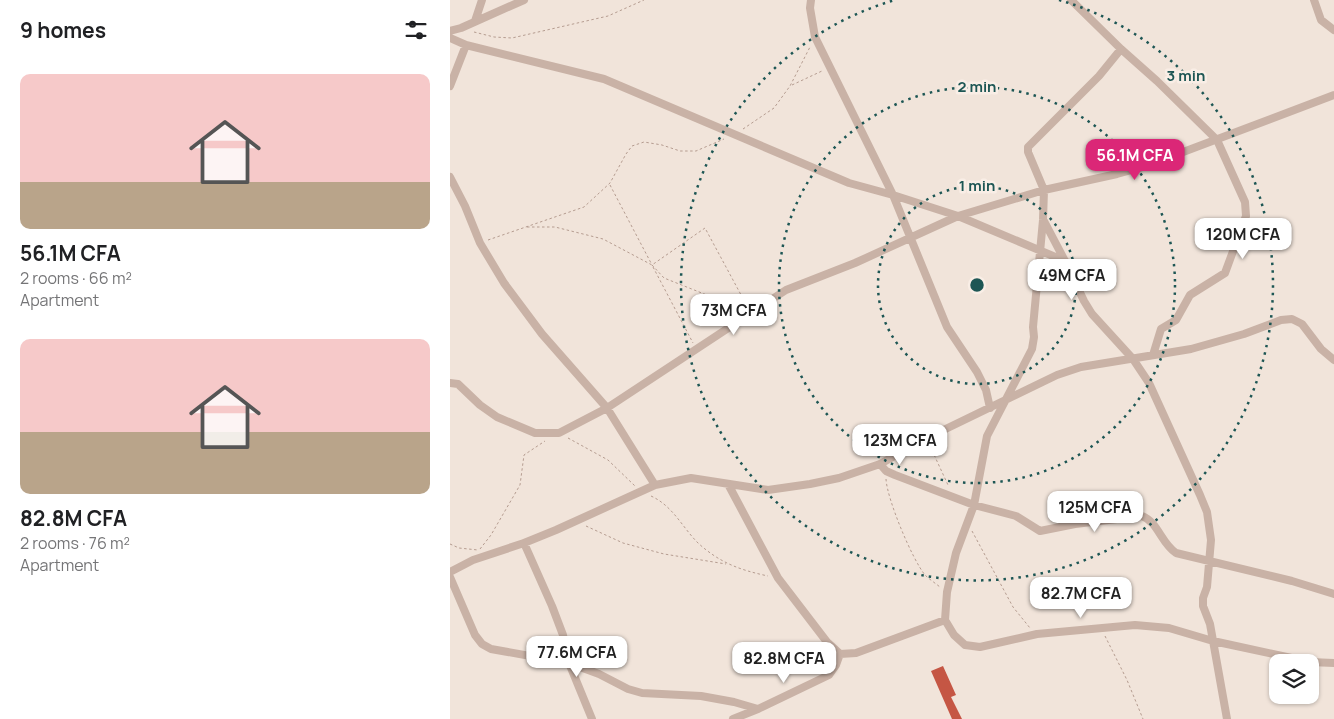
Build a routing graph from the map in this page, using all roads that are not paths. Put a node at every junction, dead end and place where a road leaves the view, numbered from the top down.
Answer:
1 (482, 0) edge
2 (524, 0) edge
3 (811, 0) edge
4 (1072, 0) edge
5 (1314, 0) edge
6 (475, 21) junction
7 (1334, 30) edge
8 (450, 31) edge
9 (450, 38) edge
10 (466, 45) junction
11 (1120, 49) junction
12 (450, 86) edge
13 (1334, 95) edge
14 (1217, 140) junction
15 (450, 176) edge
16 (1044, 190) junction
17 (893, 194) junction
18 (958, 216) junction
19 (1044, 220) junction
20 (910, 239) junction
21 (1040, 249) junction
22 (1066, 261) junction
23 (1153, 356) junction
24 (1133, 359) junction
25 (1334, 360) edge
26 (450, 383) edge
27 (1007, 400) junction
28 (607, 408) junction
29 (990, 408) junction
30 (880, 464) junction
31 (728, 484) junction
32 (656, 485) junction
33 (974, 505) junction
34 (524, 543) junction
35 (1209, 560) junction
36 (450, 572) edge
37 (450, 577) edge
38 (1334, 594) edge
39 (945, 620) junction
40 (1212, 640) junction
41 (840, 654) junction
42 (569, 663) junction
43 (1334, 663) edge
44 (758, 709) junction
45 (592, 719) edge
46 (733, 719) edge
47 (1227, 719) edge

1 - 6 street
2 - 6 street
3 - 17 street
4 - 11 street
5 - 7 street
6 - 8 street
9 - 10 street
10 - 12 street
10 - 17 street
11 - 14 street
11 - 16 street
13 - 14 street
14 - 16 street
14 - 23 street
15 - 28 street
16 - 18 street
16 - 19 street
17 - 18 street
17 - 20 street
18 - 20 street
18 - 21 street
19 - 21 street
19 - 22 street
20 - 28 street
20 - 29 street
21 - 22 street
21 - 27 street
22 - 24 street
23 - 24 street
23 - 25 street
24 - 27 street
24 - 35 street
26 - 28 street
27 - 29 street
27 - 33 street
28 - 32 street
29 - 30 street
30 - 31 street
30 - 33 street
31 - 32 street
31 - 41 street
32 - 34 street
33 - 35 street
33 - 39 street
34 - 36 street
34 - 42 street
35 - 38 street
35 - 40 street
37 - 42 street
39 - 40 street
39 - 41 street
40 - 43 street
40 - 47 street
41 - 44 street
42 - 44 street
42 - 45 street
44 - 46 street

